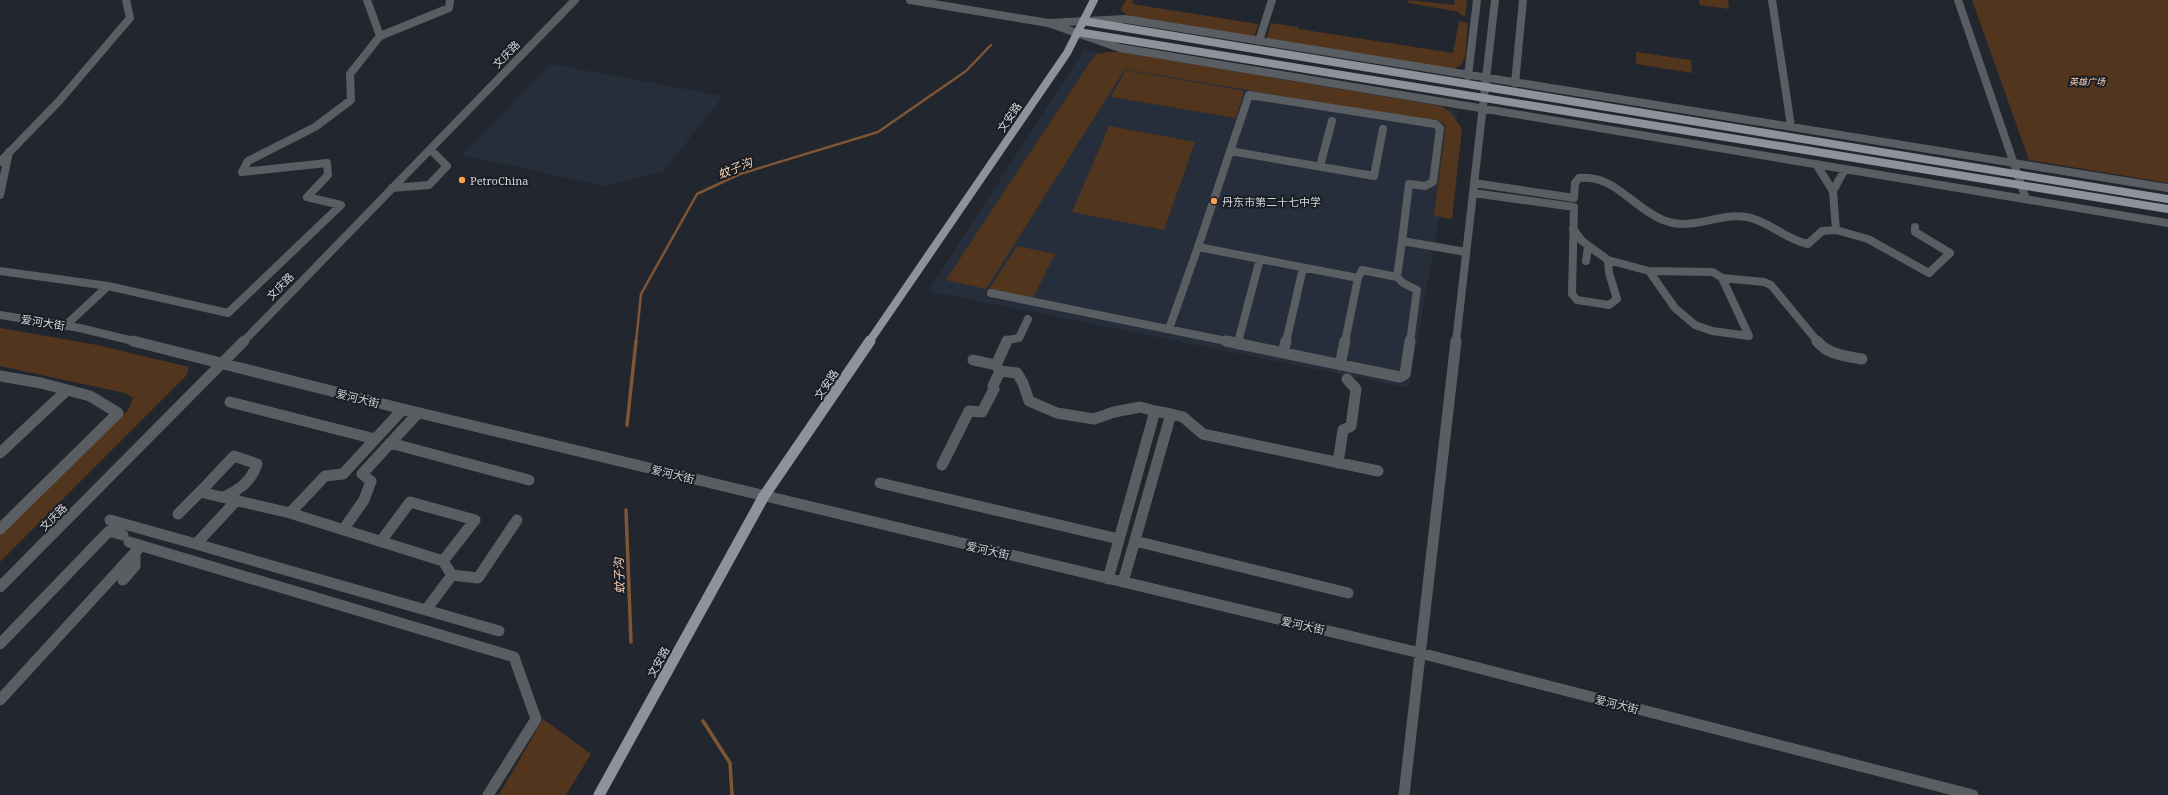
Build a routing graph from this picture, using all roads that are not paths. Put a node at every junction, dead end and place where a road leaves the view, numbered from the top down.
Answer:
1 (126, 0) edge
2 (367, 0) edge
3 (450, 0) edge
4 (575, 0) edge
5 (910, 0) edge
6 (1094, 0) edge
7 (1272, 0) edge
8 (1478, 0) edge
9 (1495, 0) edge
10 (1523, 0) edge
11 (1772, 0) edge
12 (1958, 0) edge
13 (1083, 21) junction
14 (1048, 23) junction
15 (1078, 32) junction
16 (380, 36) junction
17 (1259, 41) junction
18 (1468, 76) junction
19 (1515, 83) junction
20 (1484, 93) junction
21 (1332, 120) dead end
22 (1791, 126) junction
23 (1383, 129) dead end
24 (430, 149) junction
25 (1230, 151) junction
26 (9, 152) junction
27 (0, 162) edge
28 (2013, 162) junction
29 (1816, 164) junction
30 (1320, 166) junction
31 (1845, 169) junction
32 (2018, 174) junction
33 (2021, 185) junction
34 (392, 188) junction
35 (1473, 188) junction
36 (2168, 188) edge
37 (1833, 191) junction
38 (0, 196) edge
39 (2026, 199) junction
40 (2168, 199) edge
41 (1574, 203) junction
42 (2168, 209) edge
43 (2168, 224) edge
44 (1915, 227) dead end
45 (1573, 229) junction
46 (1836, 230) junction
47 (1402, 241) junction
48 (1588, 246) junction
49 (1198, 247) junction
50 (1466, 252) junction
51 (1260, 259) junction
52 (1608, 260) junction
53 (1586, 261) dead end
54 (1303, 268) junction
55 (0, 271) edge
56 (1649, 271) junction
57 (1397, 277) junction
58 (1358, 278) junction
59 (1722, 278) junction
60 (108, 286) junction
61 (991, 293) dead end
62 (0, 315) edge
63 (1028, 319) dead end
64 (65, 326) junction
65 (1169, 330) junction
66 (1238, 344) junction
67 (1283, 353) junction
68 (1862, 359) dead end
69 (973, 360) dead end
70 (221, 365) junction
71 (1340, 365) junction
72 (998, 368) junction
73 (0, 376) edge
74 (1346, 379) dead end
75 (67, 390) junction
76 (230, 402) dead end
77 (403, 409) junction
78 (1155, 411) junction
79 (418, 413) junction
80 (1171, 414) junction
81 (375, 439) junction
82 (390, 443) junction
83 (0, 453) edge
84 (1338, 463) junction
85 (942, 465) dead end
86 (1378, 471) dead end
87 (529, 480) dead end
88 (880, 483) dead end
89 (200, 492) junction
90 (764, 496) junction
91 (224, 497) junction
92 (237, 500) junction
93 (290, 513) junction
94 (178, 514) dead end
95 (110, 520) dead end
96 (517, 520) dead end
97 (0, 529) edge
98 (343, 530) junction
99 (1119, 539) junction
100 (381, 541) junction
101 (1135, 542) junction
102 (196, 544) junction
103 (138, 549) junction
104 (442, 561) junction
105 (452, 575) junction
106 (1108, 578) junction
107 (123, 580) dead end
108 (1123, 582) junction
109 (0, 587) edge
110 (1348, 593) dead end
111 (426, 610) junction
112 (499, 631) dead end
113 (0, 644) edge
114 (1420, 653) junction
115 (0, 700) edge
116 (488, 795) edge
117 (599, 795) edge
118 (1404, 795) edge
119 (1973, 795) edge

1 - 26 street
2 - 16 street
3 - 16 street
4 - 24 street, 文庆路
5 - 14 street
6 - 13 main road, 文安路
7 - 17 street
8 - 18 street
9 - 20 street
10 - 19 street
11 - 22 street
12 - 28 street
13 - 14 street
13 - 15 main road, 文安路
13 - 17 street
13 - 20 main road
14 - 15 street
15 - 20 street
15 - 90 main road, 文安路
16 - 60 street
17 - 18 street
18 - 20 street
19 - 20 street
19 - 22 street
20 - 29 street
20 - 32 main road
20 - 33 main road
20 - 35 street
21 - 30 street
22 - 28 street
23 - 30 street
24 - 34 street, 文庆路
24 - 34 street
25 - 30 street
25 - 47 street
25 - 49 street
26 - 27 street
26 - 38 street
28 - 32 street
28 - 36 street
29 - 31 street
29 - 37 street
31 - 37 street
31 - 39 street
32 - 33 street
32 - 40 main road
33 - 39 street
33 - 42 main road
34 - 70 street, 文庆路
35 - 41 street
35 - 50 street
37 - 46 street
39 - 43 street
41 - 45 street
41 - 46 street
44 - 46 street
45 - 48 street
45 - 52 street
47 - 50 street
47 - 57 street
48 - 52 street
48 - 53 street
49 - 51 street
49 - 65 street
50 - 114 street
51 - 54 street
51 - 66 street
52 - 56 street
54 - 58 street
54 - 67 street
55 - 60 street
56 - 59 street
56 - 59 street
57 - 58 street
57 - 71 street
58 - 71 street
59 - 68 street
60 - 64 street
61 - 65 street
62 - 64 street, 爱河大街
63 - 72 street
64 - 70 street, 爱河大街
65 - 66 street
66 - 67 street
67 - 71 street
69 - 72 street
70 - 77 street, 爱河大街
70 - 109 street, 文庆路
72 - 78 street
72 - 85 street
73 - 75 street
74 - 84 street
75 - 83 street
75 - 97 street
76 - 81 street
77 - 79 street, 爱河大街
77 - 81 street
78 - 80 street
78 - 99 street
79 - 82 street
79 - 90 street, 爱河大街
80 - 84 street
80 - 101 street
81 - 93 street
82 - 87 street
82 - 98 street
84 - 86 street
88 - 99 street
89 - 91 street
89 - 91 street
89 - 94 street
90 - 106 street, 爱河大街
90 - 117 main road, 文安路
91 - 92 street
92 - 93 street
92 - 102 street
93 - 98 street
95 - 102 street
96 - 105 street
98 - 100 street
99 - 106 street
100 - 104 street
100 - 104 street
101 - 108 street
101 - 110 street
102 - 111 street
103 - 107 street
103 - 113 street
103 - 115 street
103 - 116 street
104 - 105 street
105 - 111 street
106 - 108 street, 爱河大街
108 - 114 street, 爱河大街
111 - 112 street
114 - 118 street
114 - 119 street, 爱河大街

